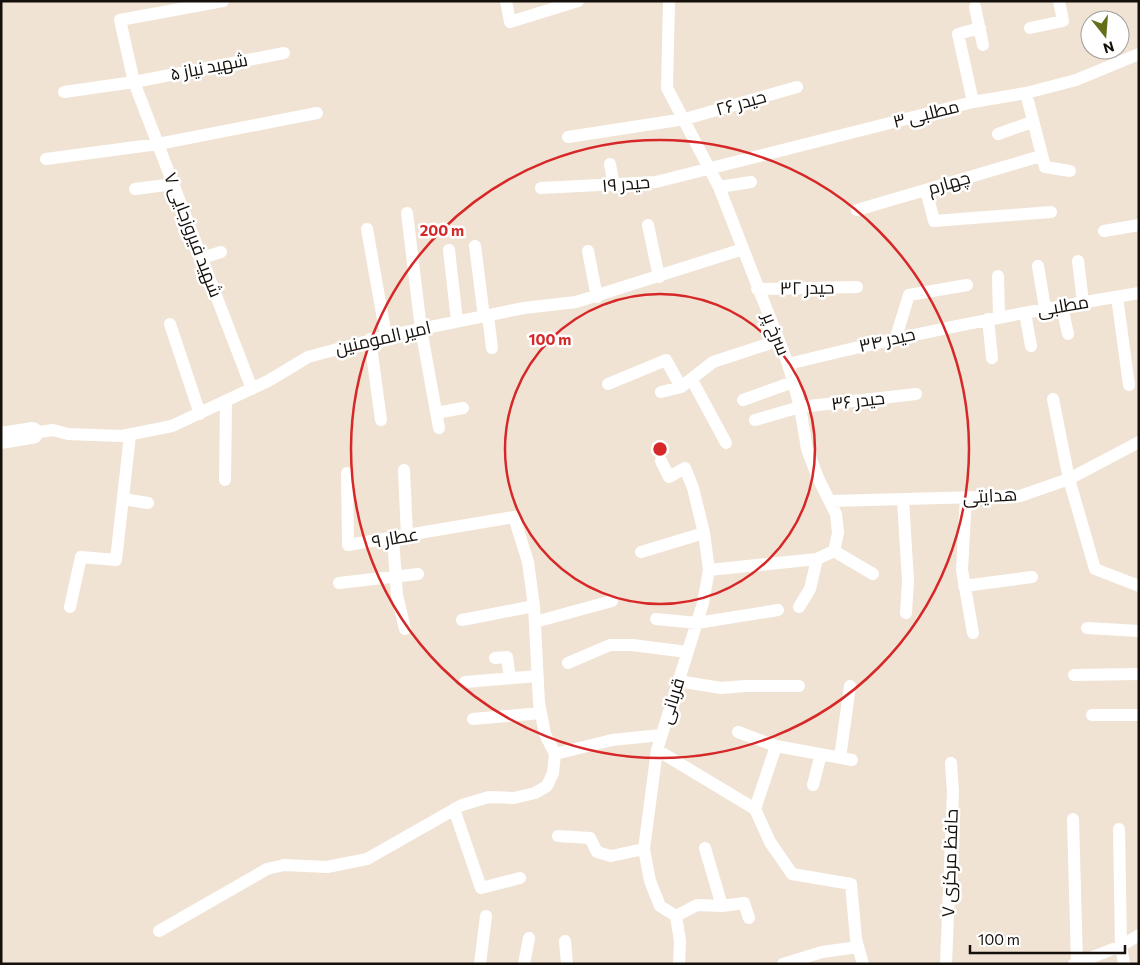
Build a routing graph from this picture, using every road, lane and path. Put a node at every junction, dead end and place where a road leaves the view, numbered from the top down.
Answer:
1 (223, 1) edge
2 (506, 1) edge
3 (578, 1) edge
4 (668, 1) edge
5 (1059, 1) edge
6 (975, 7) dead end
7 (980, 28) junction
8 (1030, 28) dead end
9 (983, 45) dead end
10 (284, 53) dead end
11 (1139, 54) edge
12 (134, 82) junction
13 (798, 87) dead end
14 (64, 92) dead end
15 (1026, 93) junction
16 (973, 102) junction
17 (317, 113) dead end
18 (685, 119) junction
19 (1032, 122) junction
20 (998, 134) dead end
21 (568, 137) dead end
22 (158, 144) junction
23 (1041, 156) junction
24 (46, 159) dead end
25 (610, 164) dead end
26 (710, 168) junction
27 (1070, 170) dead end
28 (752, 182) dead end
29 (174, 184) junction
30 (614, 186) junction
31 (719, 187) junction
32 (541, 188) dead end
33 (135, 189) dead end
34 (926, 190) junction
35 (856, 210) dead end
36 (1051, 212) dead end
37 (407, 214) dead end
38 (648, 225) dead end
39 (1139, 226) edge
40 (367, 230) dead end
41 (1104, 231) dead end
42 (475, 246) dead end
43 (743, 249) junction
44 (449, 250) dead end
45 (588, 251) dead end
46 (221, 252) dead end
47 (202, 258) junction
48 (1078, 261) dead end
49 (1038, 266) dead end
50 (998, 276) dead end
51 (658, 277) junction
52 (967, 285) dead end
53 (857, 287) dead end
54 (758, 289) junction
55 (1139, 293) edge
56 (596, 296) junction
57 (1116, 296) junction
58 (1083, 302) junction
59 (1062, 307) junction
60 (1045, 308) junction
61 (1025, 312) junction
62 (486, 317) junction
63 (994, 317) junction
64 (457, 321) junction
65 (170, 324) dead end
66 (421, 329) junction
67 (1068, 334) dead end
68 (386, 336) junction
69 (896, 337) junction
70 (370, 340) junction
71 (777, 340) junction
72 (1031, 346) dead end
73 (492, 348) dead end
74 (992, 358) dead end
75 (788, 364) junction
76 (692, 380) junction
77 (793, 382) junction
78 (608, 384) dead end
79 (1129, 385) dead end
80 (680, 387) junction
81 (252, 389) junction
82 (661, 392) dead end
83 (916, 394) dead end
84 (1053, 399) dead end
85 (743, 400) dead end
86 (226, 401) junction
87 (463, 408) dead end
88 (800, 408) junction
89 (436, 413) junction
90 (200, 414) junction
91 (380, 420) dead end
92 (755, 420) dead end
93 (438, 428) dead end
94 (32, 433) joint
95 (130, 435) junction
96 (1, 438) edge
97 (1139, 442) edge
98 (726, 444) dead end
99 (661, 461) dead end
100 (404, 470) dead end
101 (347, 473) dead end
102 (1069, 479) junction
103 (225, 480) dead end
104 (966, 497) junction
105 (123, 499) junction
106 (903, 499) junction
107 (830, 501) junction
108 (148, 502) dead end
109 (704, 533) junction
110 (406, 536) junction
111 (392, 538) junction
112 (834, 551) junction
113 (641, 552) dead end
114 (818, 559) junction
115 (709, 570) junction
116 (418, 574) dead end
117 (873, 574) dead end
118 (396, 576) junction
119 (1032, 577) dead end
120 (339, 583) dead end
121 (964, 586) junction
122 (1139, 586) edge
123 (612, 601) dead end
124 (534, 606) junction
125 (70, 607) dead end
126 (799, 607) dead end
127 (778, 610) dead end
128 (906, 613) dead end
129 (462, 620) dead end
130 (656, 620) dead end
131 (535, 622) junction
132 (697, 623) junction
133 (1087, 628) dead end
134 (405, 629) dead end
135 (1139, 631) edge
136 (973, 633) dead end
137 (687, 652) junction
138 (495, 658) dead end
139 (568, 663) dead end
140 (1139, 674) edge
141 (1074, 675) dead end
142 (537, 676) junction
143 (510, 678) junction
144 (678, 681) junction
145 (465, 682) dead end
146 (799, 686) dead end
147 (850, 686) dead end
148 (541, 713) junction
149 (1139, 714) edge
150 (1092, 715) dead end
151 (473, 719) dead end
152 (738, 732) dead end
153 (661, 735) junction
154 (776, 746) junction
155 (657, 750) junction
156 (555, 754) junction
157 (821, 754) junction
158 (952, 763) dead end
159 (813, 785) dead end
160 (454, 809) junction
161 (755, 809) junction
162 (1073, 818) dead end
163 (1120, 829) dead end
164 (558, 836) dead end
165 (704, 848) dead end
166 (644, 849) junction
167 (520, 878) dead end
168 (722, 906) junction
169 (486, 916) dead end
170 (676, 916) junction
171 (748, 918) dead end
172 (159, 931) dead end
173 (1139, 935) edge
174 (529, 938) dead end
175 (565, 941) dead end
176 (1121, 946) junction
177 (858, 947) junction
178 (1094, 961) edge
179 (1075, 963) edge
180 (480, 964) edge
181 (524, 964) edge
182 (567, 964) edge
183 (679, 964) edge
184 (782, 964) edge
185 (862, 964) edge
186 (946, 964) edge
187 (1124, 964) edge

1 - 12 street, شهید فیروزجایی ۷
2 - 3 street
4 - 18 street, سرخ پر
5 - 8 street
6 - 7 street
7 - 9 street
7 - 16 street
10 - 12 street, شهید نیاز ۵
11 - 15 street, مطلبی ۳
12 - 14 street, شهید نیاز ۵
12 - 22 street, شهید فیروزجایی ۷
13 - 18 street, حیدر ۲۶
15 - 16 street, مطلبی ۳
15 - 19 street
16 - 26 street, مطلبی ۳
17 - 22 street
18 - 21 street, حیدر ۲۶
18 - 26 street, سرخ پر
19 - 20 street
19 - 23 street
22 - 24 street
22 - 29 street, شهید فیروزجایی ۷
23 - 27 street
23 - 34 street, چهارم
25 - 30 street
26 - 30 street, حیدر ۱۹
26 - 31 street, سرخ پر
28 - 31 street
29 - 33 street
29 - 47 street, شهید فیروزجایی ۷
30 - 32 street, حیدر ۱۹
31 - 43 street, سرخ پر
34 - 35 street, چهارم
34 - 36 street
37 - 66 street
38 - 51 street
39 - 41 street
40 - 68 street
42 - 62 street
43 - 51 street, امیر المومنین
43 - 54 street, سرخ پر
44 - 64 street
45 - 56 street
46 - 47 street
47 - 81 street, شهید فیروزجایی ۷
48 - 58 street
49 - 60 street
50 - 63 street
51 - 56 street, امیر المومنین
52 - 69 street
53 - 54 street, حیدر ۳۲
54 - 71 street, سرخ پر
55 - 57 street, مطلبی
56 - 62 street, امیر المومنین
57 - 58 street, مطلبی
57 - 79 street
58 - 59 street, مطلبی
59 - 60 street, مطلبی
59 - 67 street
60 - 61 street, مطلبی
61 - 63 street, مطلبی
61 - 72 street
62 - 64 street, امیر المومنین
62 - 73 street
63 - 69 street, حیدر ۳۴
63 - 74 street
64 - 66 street, امیر المومنین
65 - 90 street
66 - 68 street, امیر المومنین
66 - 89 street
68 - 70 street, امیر المومنین
69 - 75 street, حیدر ۳۴
70 - 81 street, امیر المومنین
70 - 91 street
71 - 75 street, سرخ پر
71 - 76 street
75 - 77 street, سرخ پر
76 - 80 street
76 - 98 street
77 - 85 street
77 - 88 street, سرخ پر
78 - 80 street
80 - 82 street
81 - 86 street, امیر المومنین
83 - 88 street, حیدر ۳۶
84 - 102 street
86 - 90 street, امیر المومنین
86 - 103 street
87 - 89 street
88 - 92 street, حیدر ۳۶
88 - 107 street, سرخ پر
89 - 93 street
90 - 95 street, امیر المومنین
94 - 95 street, امیر المومنین
94 - 96 highway
95 - 105 street
97 - 102 street, هدایتی
99 - 109 street, قربانی
100 - 110 street
101 - 111 street, عطار ۹
102 - 104 street, هدایتی
102 - 122 street
104 - 106 street, هدایتی
104 - 121 street
105 - 108 street
105 - 125 street
106 - 107 street, هدایتی
106 - 128 street
107 - 112 street, سرخ پر
109 - 113 street
109 - 115 street, قربانی
110 - 111 street, عطار ۹
110 - 124 street, عطار ۹
111 - 118 street
112 - 114 street
112 - 117 street
114 - 115 street
114 - 126 street
115 - 132 street, قربانی
116 - 118 street
118 - 120 street
118 - 134 street
119 - 121 street
121 - 136 street
123 - 131 street
124 - 129 street
124 - 131 street
127 - 132 street
130 - 132 street
131 - 142 street
132 - 137 street, قربانی
133 - 135 street
137 - 139 street
137 - 144 street, قربانی
138 - 143 street
140 - 141 street
142 - 143 street
142 - 148 street
143 - 145 street
144 - 146 street
144 - 153 street, قربانی
147 - 157 street
148 - 151 street
148 - 156 street
149 - 150 street
152 - 154 street
153 - 155 street, قربانی
153 - 156 street
154 - 157 street
154 - 161 street
155 - 161 street
155 - 166 street, قربانی
156 - 160 street
157 - 159 street
158 - 186 street, حافظ مرکزی ۷
160 - 167 street
160 - 172 street
161 - 177 street
162 - 179 street
163 - 176 street
164 - 166 street
165 - 168 street
166 - 170 street, قربانی
168 - 170 street
168 - 171 street
169 - 180 street
170 - 183 street
173 - 176 street
174 - 181 street
175 - 182 street
176 - 178 street
176 - 187 street
177 - 184 street
177 - 185 street
178 - 179 street

